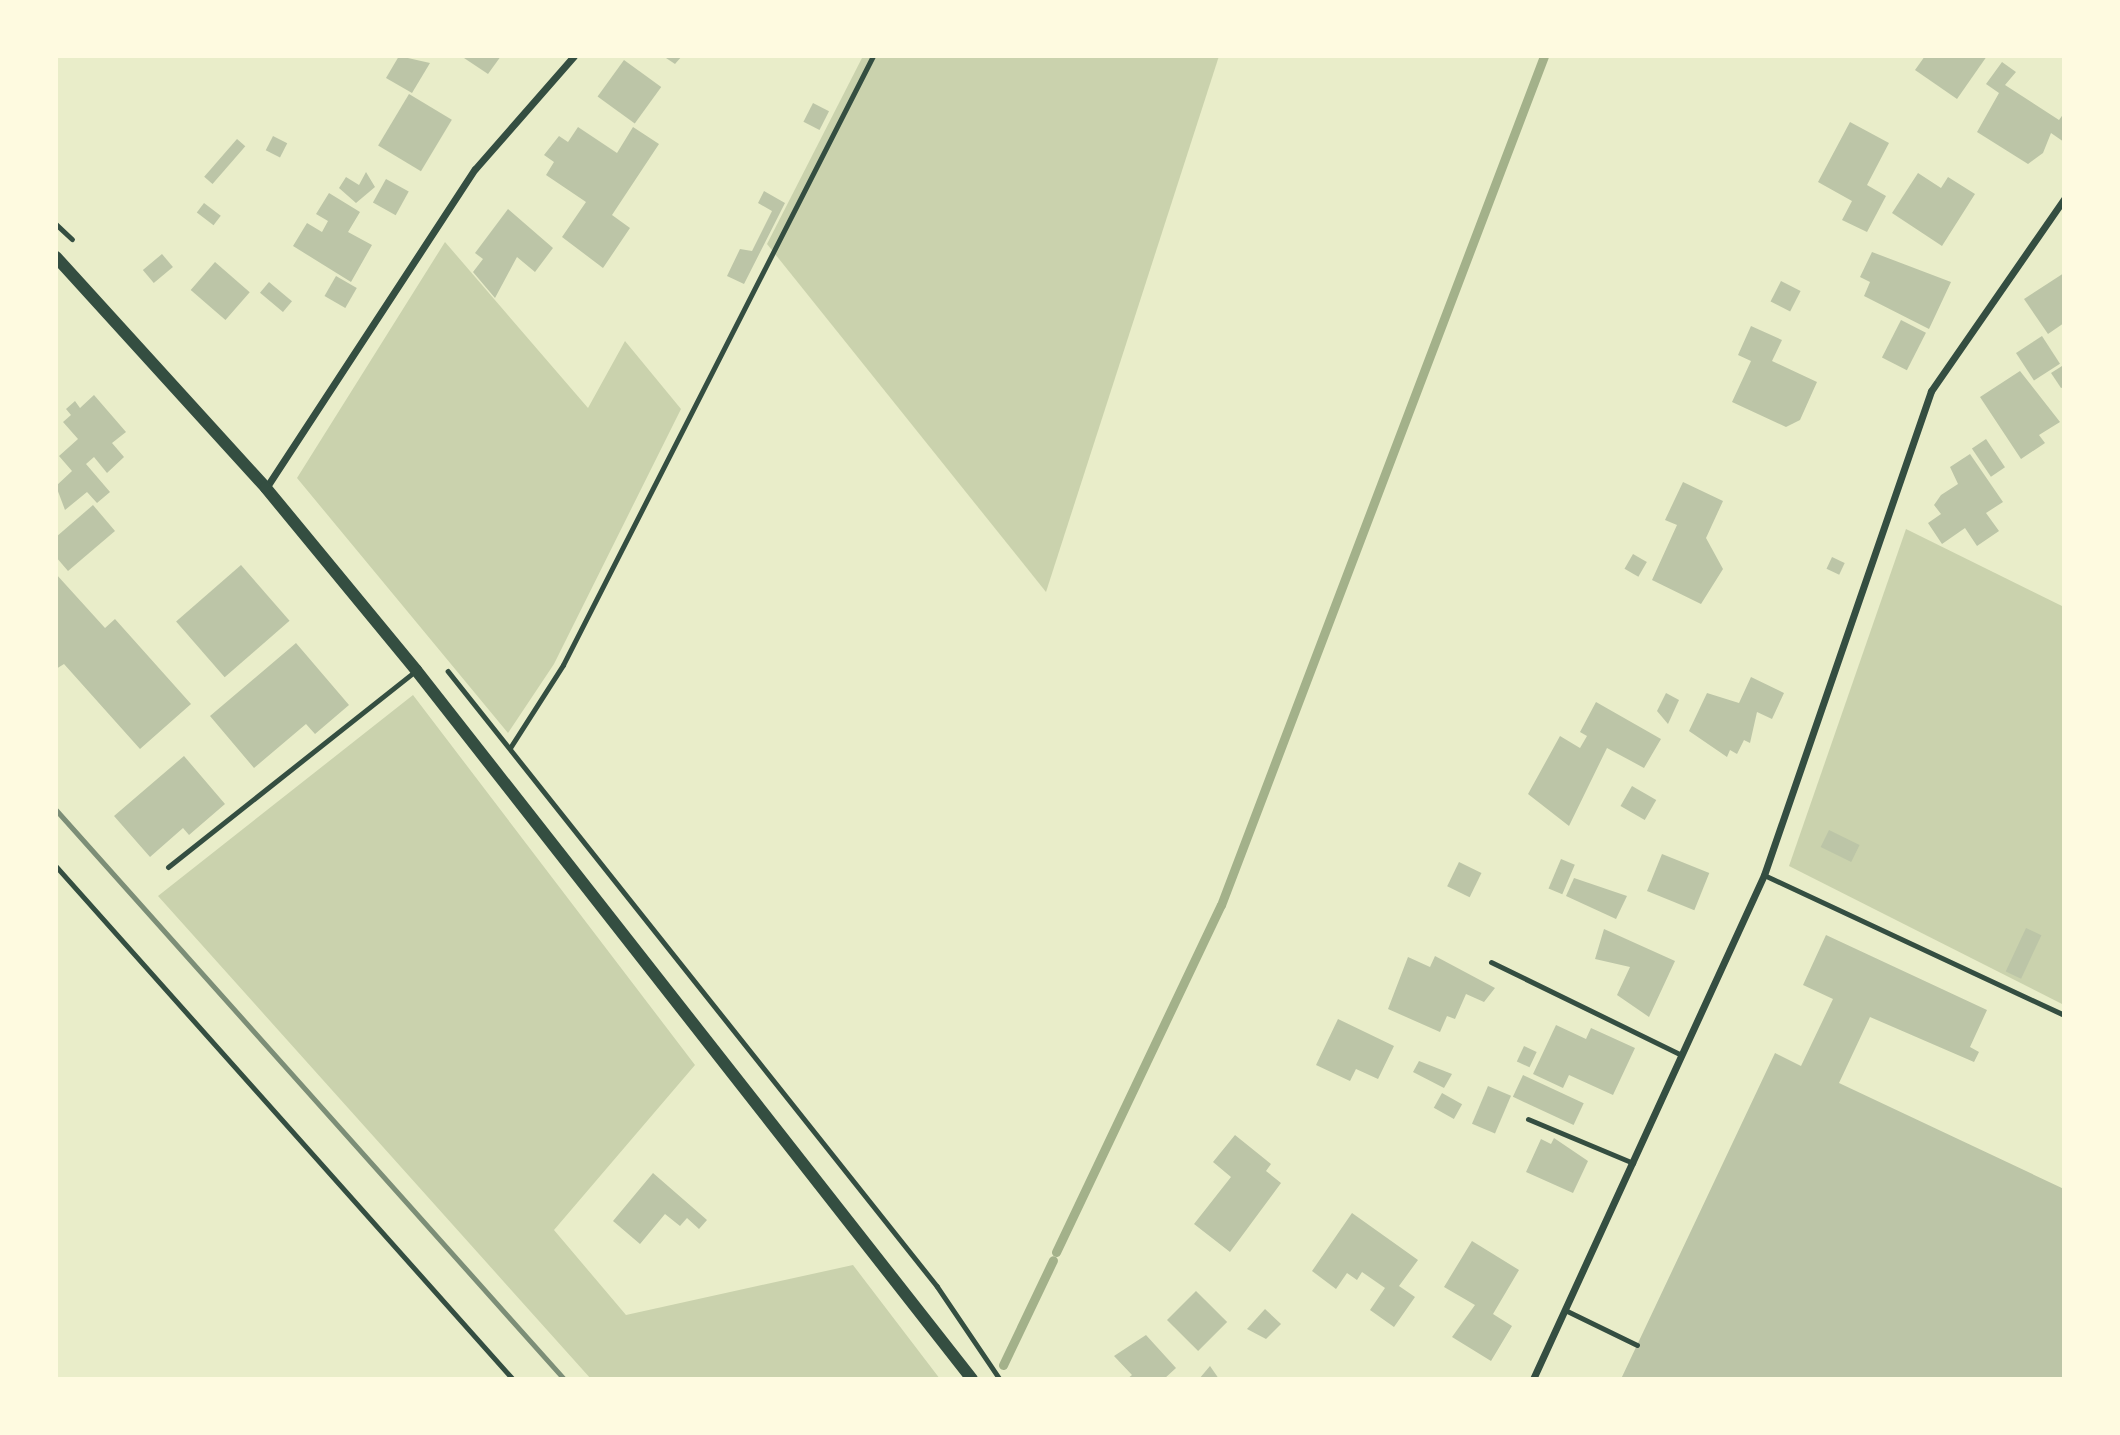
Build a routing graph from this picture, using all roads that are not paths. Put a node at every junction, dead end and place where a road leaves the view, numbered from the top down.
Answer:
1 (574, 56) edge
2 (2064, 199) edge
3 (56, 257) edge
4 (266, 488) junction
5 (416, 670) junction
6 (168, 867) dead end
7 (1764, 876) junction
8 (1491, 962) dead end
9 (2064, 1015) edge
10 (1682, 1055) junction
11 (1528, 1119) dead end
12 (1633, 1163) junction
13 (1564, 1310) junction
14 (1637, 1345) dead end
15 (972, 1379) edge
16 (1533, 1379) edge

1 - 4 street
2 - 7 street
3 - 4 street
4 - 5 street
5 - 6 lane
5 - 15 street
7 - 9 lane
7 - 10 street
8 - 10 lane
10 - 12 street
11 - 12 lane
12 - 13 street
13 - 14 lane
13 - 16 street

